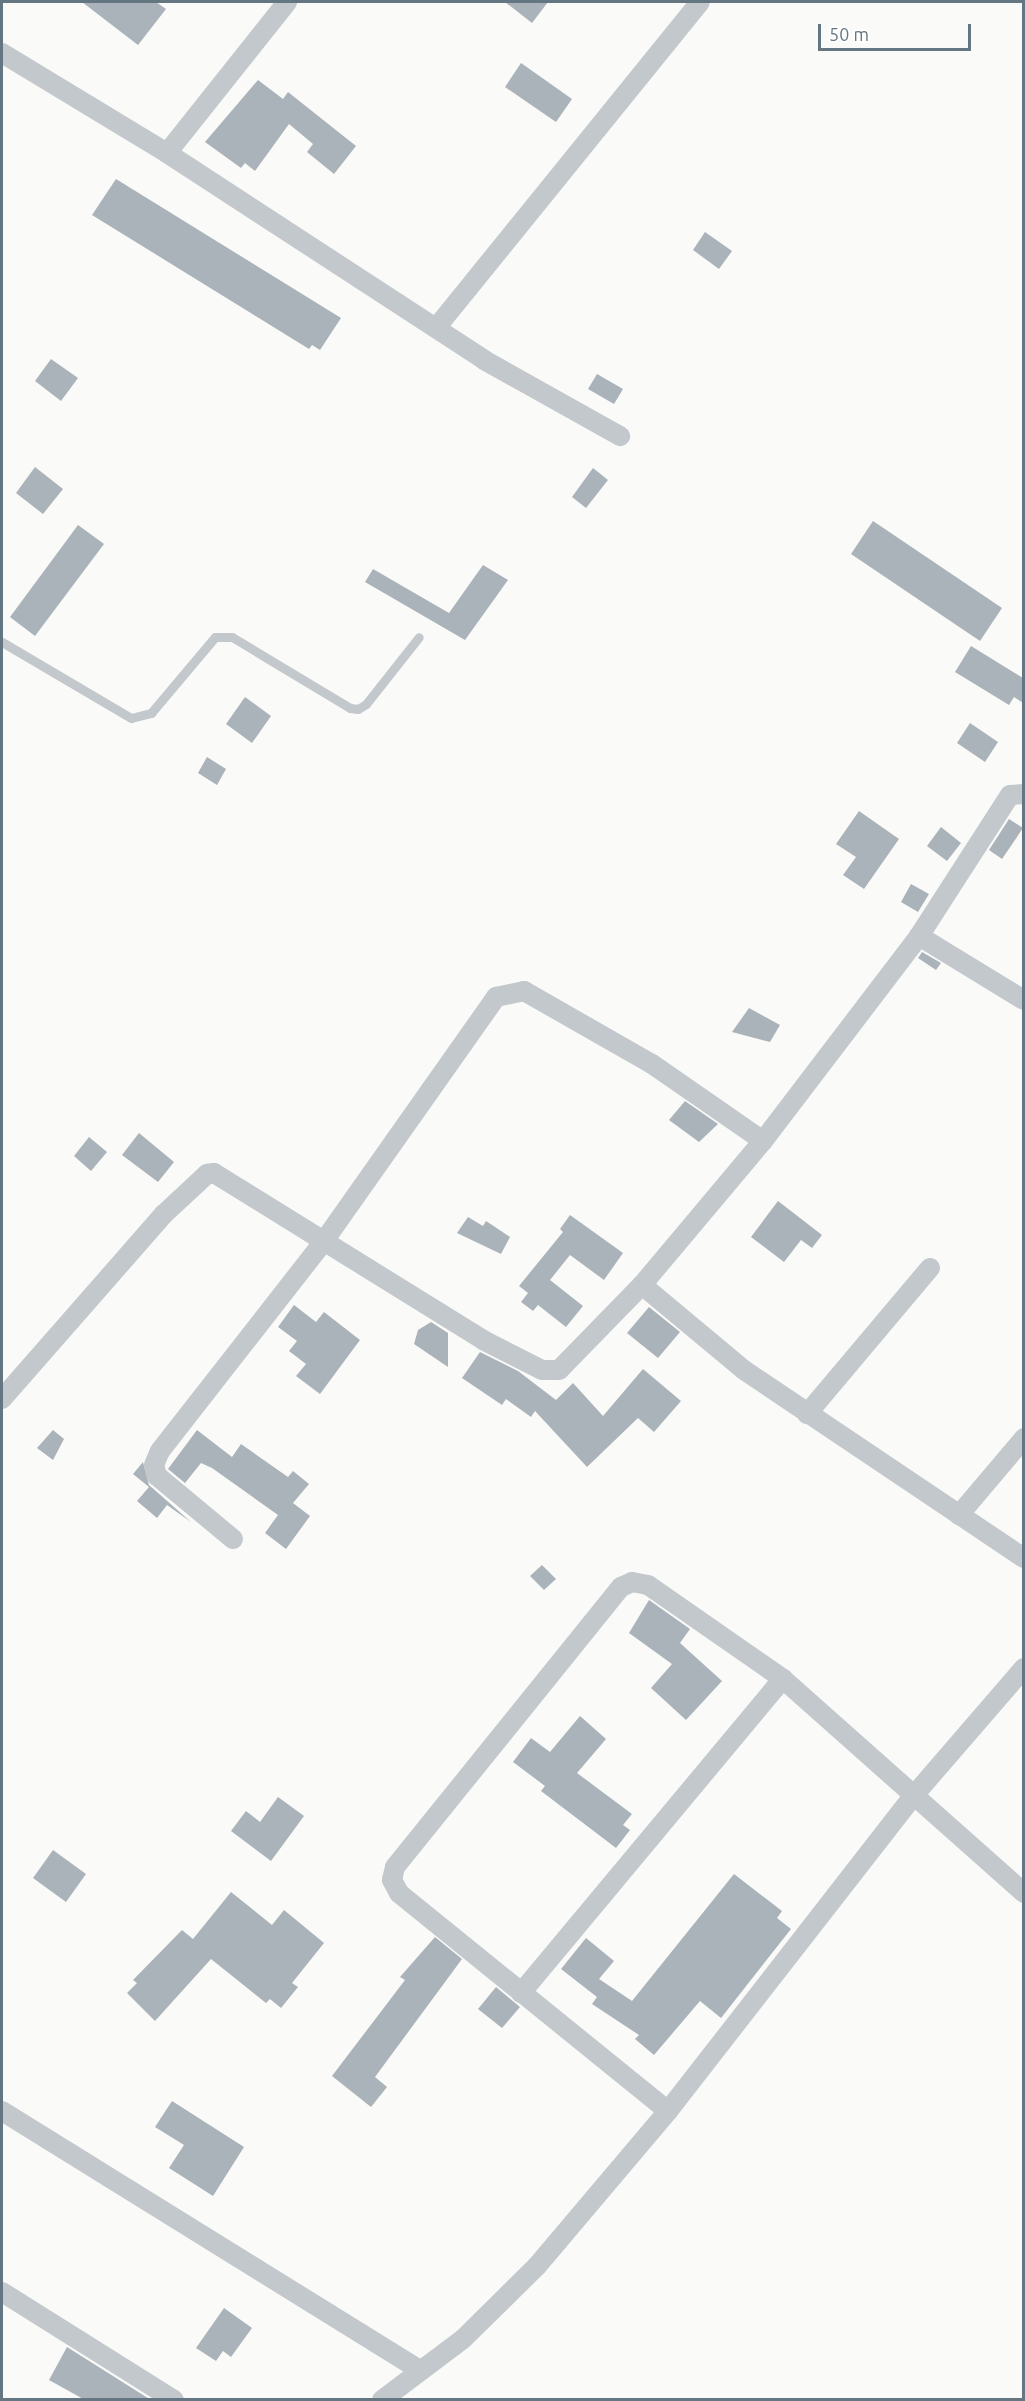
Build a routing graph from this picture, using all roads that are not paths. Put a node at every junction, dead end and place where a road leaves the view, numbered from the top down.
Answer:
1 (287, 2) edge
2 (700, 2) edge
3 (2, 53) edge
4 (167, 153) junction
5 (436, 328) junction
6 (620, 436) dead end
7 (419, 637) dead end
8 (2, 642) edge
9 (1023, 794) edge
10 (919, 936) junction
11 (1023, 1000) edge
12 (763, 1141) junction
13 (324, 1241) junction
14 (930, 1268) dead end
15 (642, 1285) junction
16 (2, 1399) edge
17 (807, 1414) junction
18 (1023, 1438) edge
19 (959, 1515) junction
20 (233, 1539) dead end
21 (1023, 1558) edge
22 (1023, 1668) edge
23 (783, 1679) junction
24 (916, 1793) junction
25 (1023, 1893) edge
26 (521, 1993) junction
27 (2, 2111) edge
28 (668, 2111) junction
29 (2, 2292) edge
30 (420, 2370) junction
31 (174, 2400) edge
32 (382, 2400) edge

1 - 4 street
2 - 5 street
3 - 4 street
4 - 5 street
5 - 6 street
7 - 8 lane
9 - 10 street
10 - 11 street
10 - 12 street
12 - 13 street
12 - 15 street
13 - 15 street
13 - 16 street
13 - 20 street
14 - 17 street
15 - 17 street
17 - 19 street
18 - 19 street
19 - 21 street
22 - 24 street
23 - 24 street
23 - 26 street
23 - 26 street
24 - 25 street
24 - 28 street
26 - 28 street
27 - 30 street
28 - 30 street
29 - 31 street
30 - 32 street

